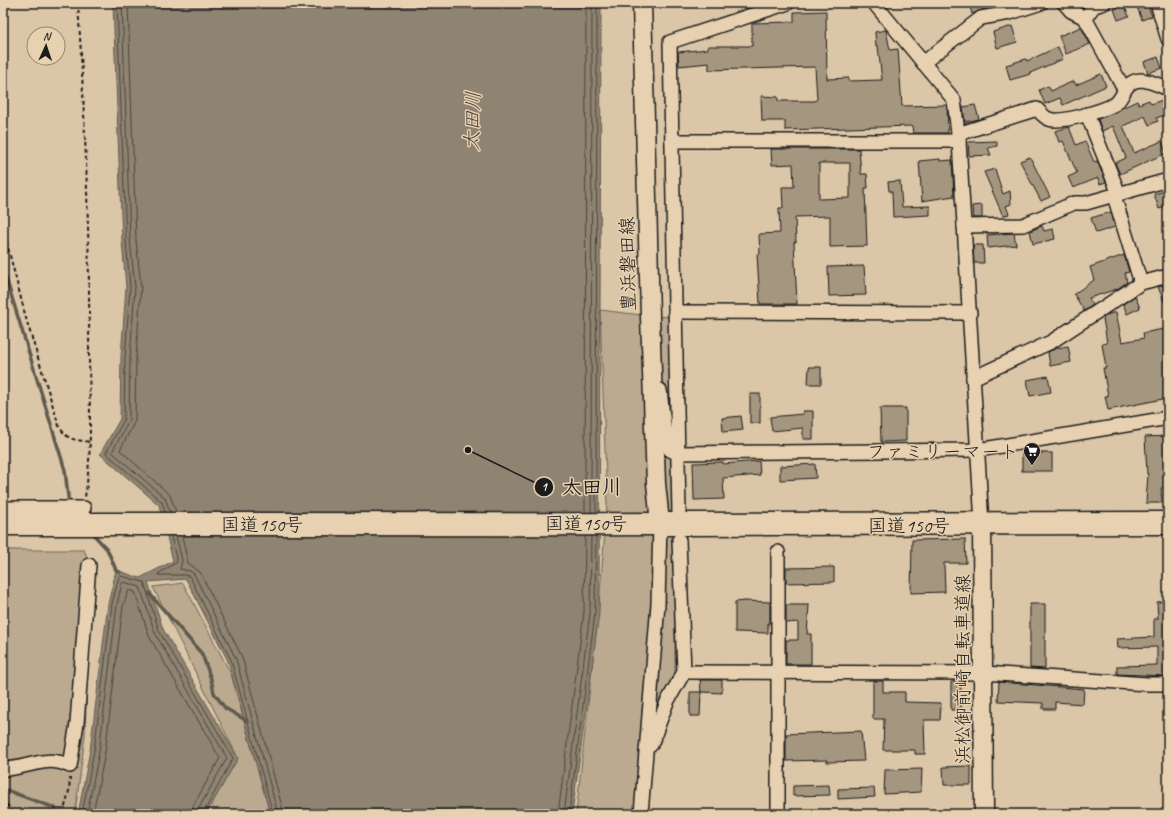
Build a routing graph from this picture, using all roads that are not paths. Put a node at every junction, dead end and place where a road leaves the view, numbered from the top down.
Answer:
1 (642, 3) edge
2 (788, 3) edge
3 (874, 3) edge
4 (1041, 3) edge
5 (1064, 3) edge
6 (1104, 3) edge
7 (1156, 3) edge
8 (1085, 18) junction
9 (1166, 22) edge
10 (1168, 39) edge
11 (923, 63) junction
12 (1124, 89) junction
13 (1168, 89) edge
14 (1087, 114) junction
15 (959, 137) junction
16 (672, 141) junction
17 (1168, 180) edge
18 (1116, 195) junction
19 (964, 226) junction
20 (1168, 276) edge
21 (1141, 283) junction
22 (675, 312) junction
23 (970, 313) junction
24 (652, 372) junction
25 (973, 378) junction
26 (1168, 418) edge
27 (978, 450) junction
28 (677, 453) junction
29 (3, 508) edge
30 (84, 508) road end
31 (664, 520) junction
32 (1168, 523) edge
33 (3, 524) edge
34 (982, 524) junction
35 (679, 540) dead end
36 (778, 552) dead end
37 (89, 565) dead end
38 (684, 672) junction
39 (777, 672) junction
40 (984, 673) junction
41 (1168, 684) edge
42 (645, 762) junction
43 (3, 769) edge
44 (641, 814) edge
45 (778, 814) edge
46 (984, 814) edge

1 - 24 main road, 豊浜磐田線
2 - 16 street
3 - 11 street
4 - 11 street
5 - 8 street
6 - 8 street
7 - 9 street
8 - 12 street
9 - 10 street
11 - 15 street
12 - 13 street
12 - 14 street
14 - 15 street
14 - 18 street
15 - 16 street
15 - 19 street
16 - 22 street
17 - 18 street
18 - 19 street
18 - 21 street
19 - 23 street
20 - 21 street
21 - 25 street
22 - 23 street
22 - 28 street
23 - 25 street
24 - 28 street
24 - 31 main road, 豊浜磐田線
25 - 27 street
26 - 27 street
27 - 28 street
27 - 34 street
28 - 31 street
29 - 30 street
31 - 33 highway, 国道150号
31 - 34 highway, 国道150号
31 - 42 street
32 - 34 highway, 国道150号
34 - 40 main road, 浜松御前崎自転車道線
35 - 38 street
36 - 39 street
37 - 43 street
38 - 39 street
38 - 42 street
39 - 40 street
39 - 45 street
40 - 41 street
40 - 46 main road, 浜松御前崎自転車道線
42 - 44 street

